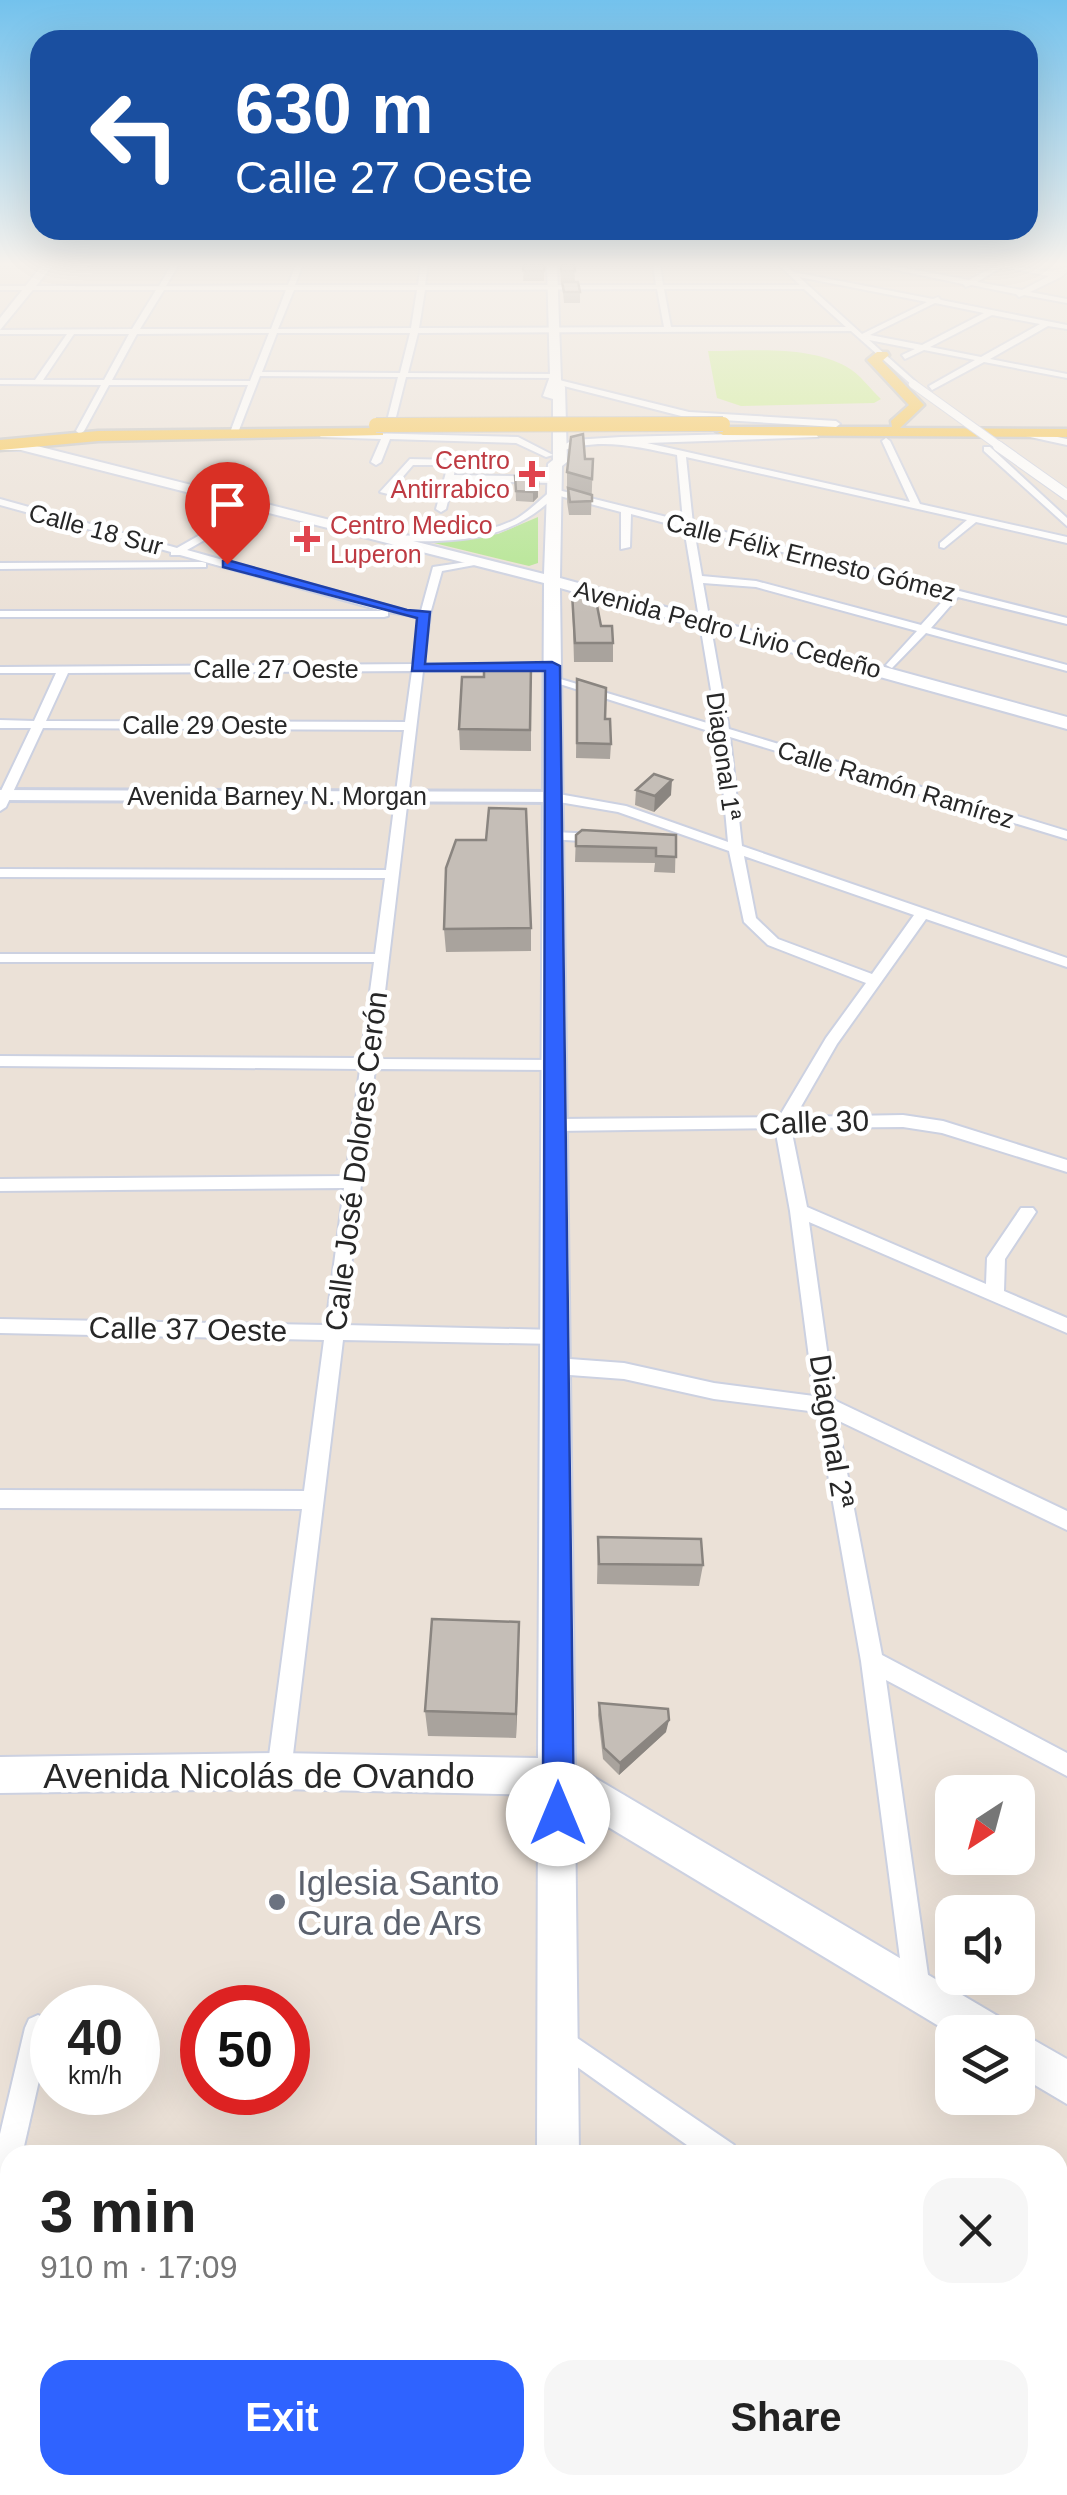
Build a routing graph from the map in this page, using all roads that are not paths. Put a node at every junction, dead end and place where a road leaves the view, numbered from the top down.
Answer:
1 (166, 380) edge
2 (256, 380) edge
3 (402, 380) edge
4 (557, 380) edge
5 (565, 380) edge
6 (893, 380) edge
7 (909, 380) edge
8 (947, 380) edge
9 (0, 382) edge
10 (37, 382) joint
11 (108, 382) junction
12 (932, 388) dead end
13 (392, 417) dead end
14 (896, 424) junction
15 (1067, 424) edge
16 (841, 428) junction
17 (0, 430) edge
18 (235, 430) junction
19 (80, 431) junction
20 (30, 432) junction
21 (380, 432) junction
22 (1024, 433) junction
23 (1067, 433) edge
24 (98, 436) junction
25 (47, 438) junction
26 (658, 438) junction
27 (621, 440) junction
28 (886, 442) dead end
29 (1067, 442) edge
30 (0, 445) edge
31 (987, 448) dead end
32 (75, 451) junction
33 (681, 453) junction
34 (376, 462) dead end
35 (115, 468) junction
36 (555, 468) junction
37 (451, 478) junction
38 (384, 492) dead end
39 (1067, 495) edge
40 (0, 502) edge
41 (916, 505) junction
42 (442, 508) dead end
43 (626, 510) junction
44 (249, 511) dead end
45 (974, 519) junction
46 (1067, 524) edge
47 (688, 526) junction
48 (388, 538) junction
49 (1067, 540) edge
50 (944, 545) dead end
51 (624, 547) dead end
52 (178, 552) junction
53 (476, 562) junction
54 (227, 564) junction
55 (154, 565) junction
56 (0, 566) edge
57 (698, 578) junction
58 (552, 582) junction
59 (956, 593) junction
60 (0, 614) edge
61 (416, 614) junction
62 (704, 621) junction
63 (1067, 621) edge
64 (926, 627) junction
65 (892, 665) dead end
66 (418, 668) junction
67 (1067, 668) edge
68 (0, 670) edge
69 (64, 671) junction
70 (552, 673) junction
71 (1067, 723) edge
72 (0, 724) edge
73 (39, 724) junction
74 (410, 726) junction
75 (724, 733) junction
76 (401, 796) junction
77 (553, 797) junction
78 (2, 799) edge
79 (553, 836) junction
80 (1067, 836) edge
81 (608, 838) edge
82 (662, 841) edge
83 (716, 844) junction
84 (736, 851) junction
85 (0, 872) edge
86 (392, 874) junction
87 (922, 914) junction
88 (0, 958) edge
89 (381, 958) junction
90 (1067, 962) edge
91 (875, 981) junction
92 (0, 1061) edge
93 (368, 1064) junction
94 (554, 1065) junction
95 (782, 1124) junction
96 (555, 1125) junction
97 (1067, 1166) edge
98 (353, 1182) junction
99 (0, 1185) edge
100 (799, 1211) junction
101 (1027, 1212) dead end
102 (995, 1294) junction
103 (0, 1326) edge
104 (1067, 1326) edge
105 (334, 1331) junction
106 (556, 1337) junction
107 (556, 1366) junction
108 (825, 1405) junction
109 (0, 1500) edge
110 (313, 1500) junction
111 (1067, 1520) edge
112 (872, 1662) junction
113 (1067, 1765) edge
114 (279, 1771) junction
115 (0, 1775) edge
116 (559, 1777) junction
117 (918, 1989) junction
118 (960, 2015) edge
119 (558, 2038) junction
120 (30, 2063) edge
121 (1035, 2063) edge
122 (1067, 2083) edge
123 (11, 2145) edge
124 (558, 2145) edge
125 (710, 2145) edge

1 - 11 street
2 - 18 street
3 - 13 street
4 - 36 main road
5 - 16 street
6 - 14 main road
7 - 39 street, bridge
8 - 12 street
9 - 10 street
10 - 11 street
11 - 19 street
14 - 15 main road
14 - 16 main road
16 - 21 main road, bridge
16 - 22 main road
16 - 26 street
17 - 20 main road
18 - 19 main road
18 - 21 main road
19 - 20 main road
20 - 25 main road
21 - 24 main road
21 - 34 street
21 - 36 street
22 - 23 main road
22 - 29 street
24 - 25 main road
24 - 32 main road
25 - 30 main road
25 - 32 main road
26 - 27 street
26 - 33 street
27 - 33 street
27 - 36 street
28 - 41 street
30 - 35 main road, Avenida Pedro Livio Cedeño
31 - 46 street
32 - 35 main road
33 - 41 street
33 - 47 street, Diagonal 1ª
35 - 48 main road, Avenida Pedro Livio Cedeño
36 - 37 street
36 - 43 street, Calle Félix Ernesto Gómez
36 - 48 street, Avenida Pedro Livio Cedeño
36 - 58 main road
37 - 38 street
37 - 42 street
40 - 52 street, Calle 18 Sur
41 - 45 street
43 - 47 street, Calle Félix Ernesto Gómez
43 - 51 street
44 - 52 street
45 - 49 street
45 - 50 street
47 - 57 street, Diagonal 1ª
47 - 59 street, Calle Félix Ernesto Gómez
48 - 53 main road, Avenida Pedro Livio Cedeño
52 - 54 street, Calle 18 Sur
52 - 55 street
53 - 58 main road, Avenida Pedro Livio Cedeño
53 - 61 street, Calle José Dolores Cerón
54 - 55 street
54 - 61 street, Calle 18 Sur
55 - 56 street
57 - 62 street, Diagonal 1ª
57 - 64 street
58 - 62 main road, Avenida Pedro Livio Cedeño
58 - 70 main road
59 - 63 street, Calle Félix Ernesto Gómez
59 - 64 street
60 - 61 street
61 - 66 street, Calle José Dolores Cerón
62 - 71 main road, Avenida Pedro Livio Cedeño
62 - 75 street, Diagonal 1ª
64 - 65 street
64 - 67 street
66 - 69 street, Calle 27 Oeste
66 - 70 street, Calle 27 Oeste
66 - 74 street, Calle José Dolores Cerón
68 - 69 street, Calle 27 Oeste
69 - 73 street
70 - 75 street, Calle Ramón Ramírez
70 - 77 main road
72 - 73 street, Calle 29 Oeste
73 - 74 street, Calle 29 Oeste
73 - 78 street
74 - 76 street, Calle José Dolores Cerón
75 - 80 street, Calle Ramón Ramírez
75 - 84 street, Diagonal 1ª
76 - 77 street, Avenida Barney N. Morgan
76 - 78 street, Avenida Barney N. Morgan
76 - 86 street, Calle José Dolores Cerón
77 - 79 main road
77 - 83 street
79 - 81 street
79 - 94 main road
82 - 83 street
83 - 84 street
84 - 87 street
84 - 91 street, Diagonal 1ª
85 - 86 street
86 - 89 street, Calle José Dolores Cerón
87 - 90 street
87 - 91 street
88 - 89 street
89 - 93 street, Calle José Dolores Cerón
91 - 95 street
92 - 93 street
93 - 94 street
93 - 98 street, Calle José Dolores Cerón
94 - 96 main road
95 - 96 street, Calle 30
95 - 97 street, Calle 30
95 - 100 street, Diagonal 2ª
96 - 106 main road
98 - 99 street
98 - 105 street, Calle José Dolores Cerón
100 - 102 street
100 - 108 street, Diagonal 2ª
101 - 102 street
102 - 104 street
103 - 105 street, Calle 37 Oeste
105 - 106 street, Calle 37 Oeste
105 - 110 street, Calle José Dolores Cerón
106 - 107 main road
107 - 108 street
107 - 116 main road
108 - 111 street
108 - 112 street, Diagonal 2ª
109 - 110 street
110 - 114 street, Calle José Dolores Cerón
112 - 113 street
112 - 117 street, Diagonal 2ª
114 - 115 main road, Avenida Nicolás de Ovando
114 - 116 main road, Avenida Nicolás de Ovando
116 - 117 main road, Avenida Nicolás de Ovando
116 - 119 main road
117 - 118 main road, Avenida Nicolás de Ovando
119 - 124 main road
119 - 125 street
120 - 123 street
121 - 122 main road

